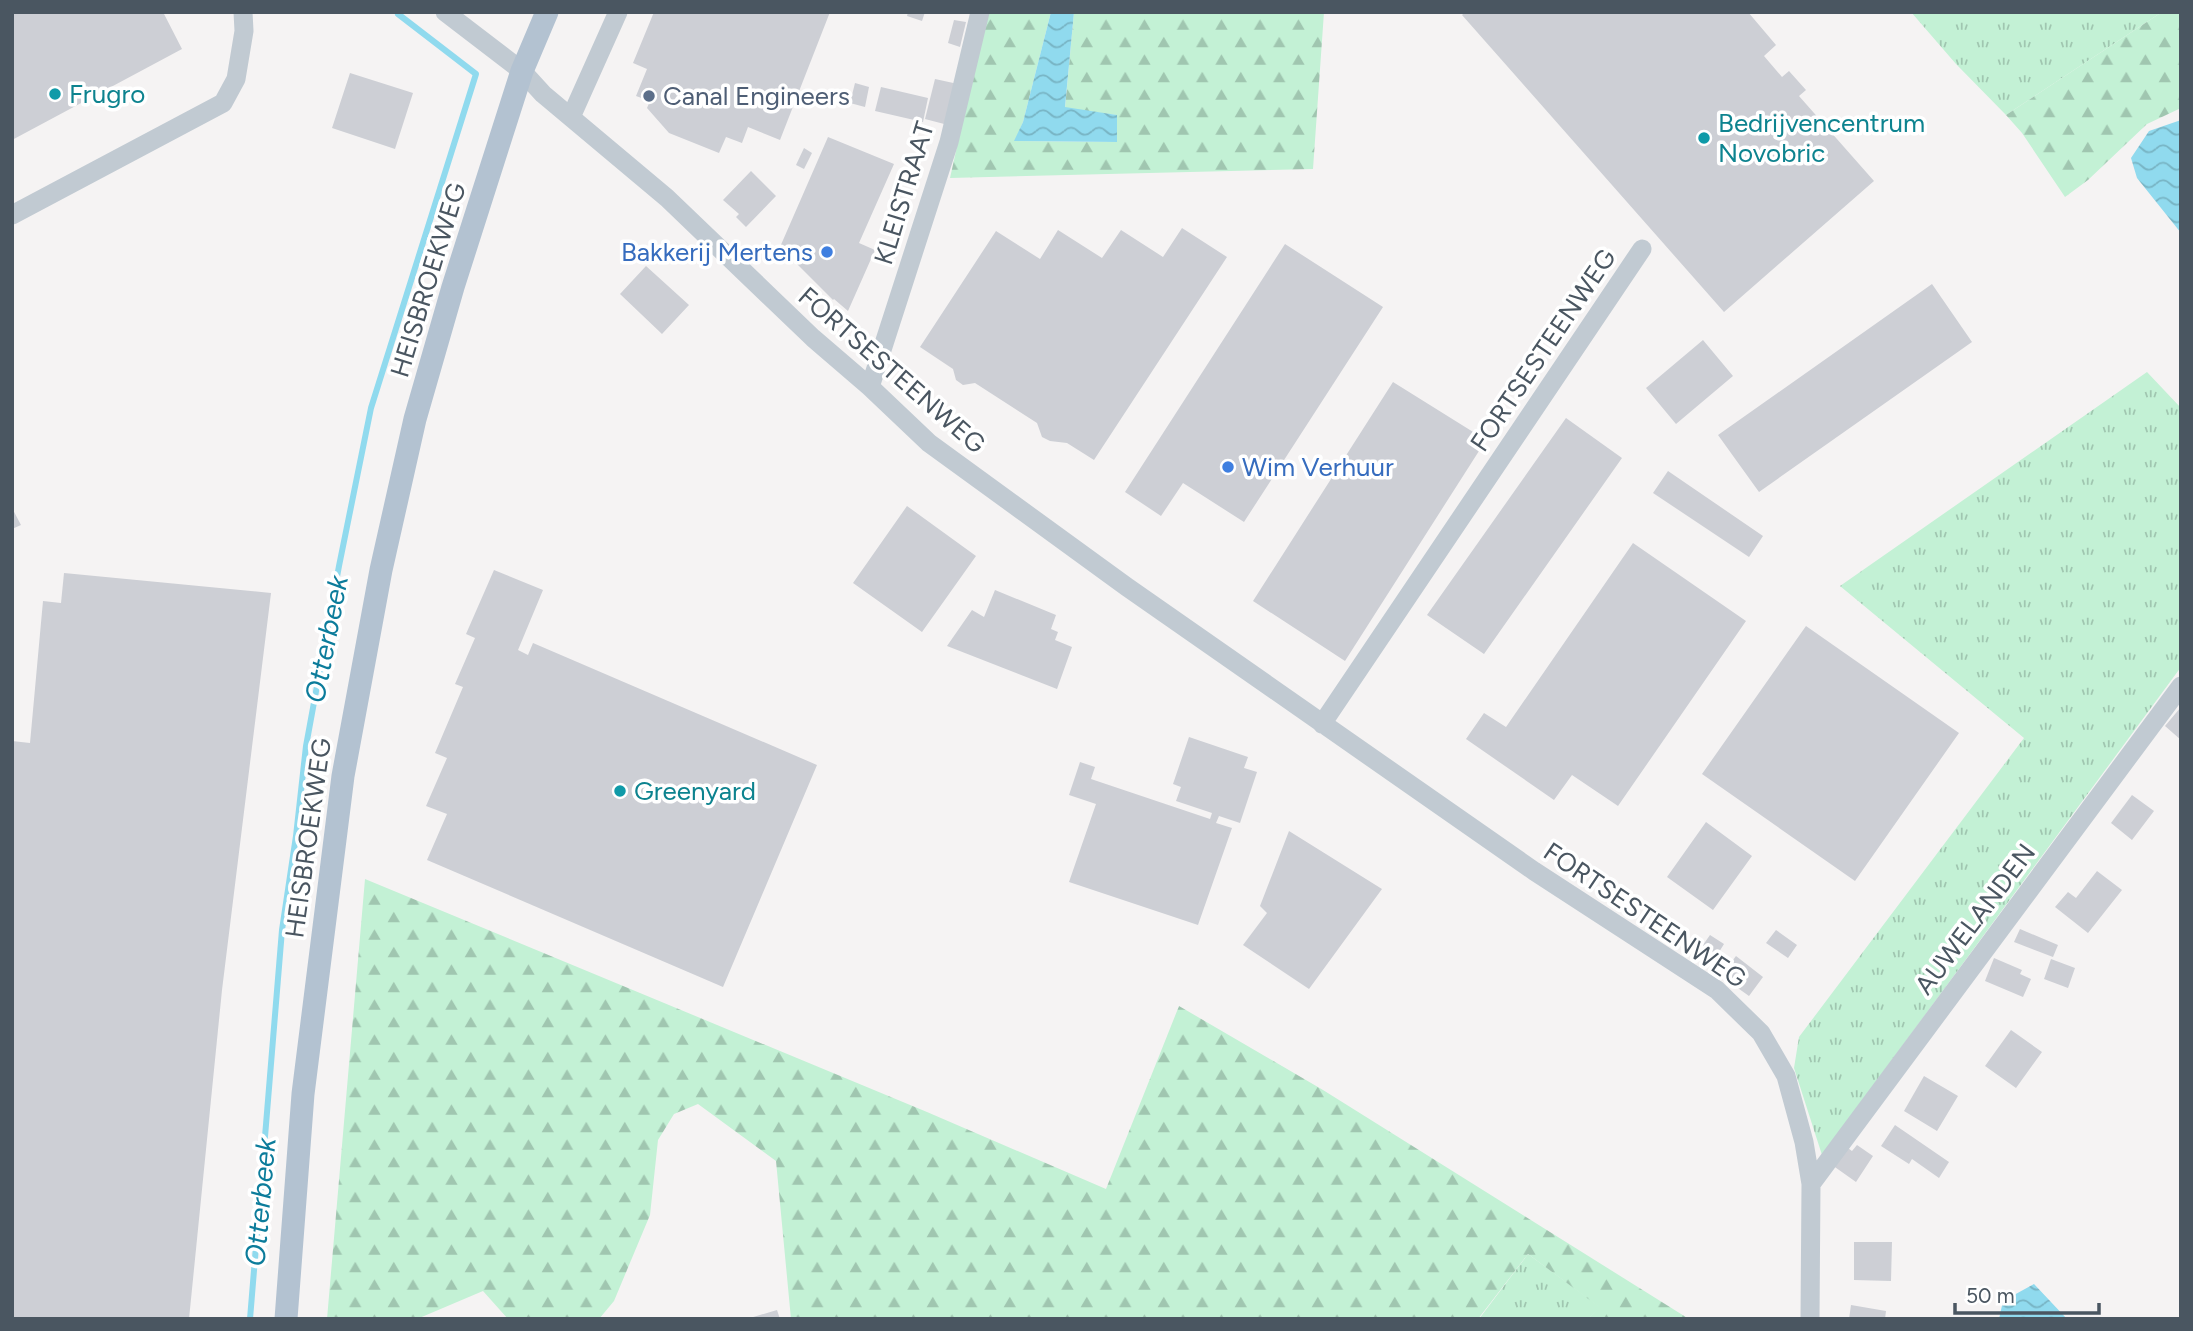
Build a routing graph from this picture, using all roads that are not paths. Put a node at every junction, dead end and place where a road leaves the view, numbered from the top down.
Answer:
1 (243, 12) edge
2 (445, 12) edge
3 (547, 12) edge
4 (618, 12) edge
5 (980, 12) edge
6 (522, 71) junction
7 (571, 117) junction
8 (12, 215) edge
9 (1642, 249) dead end
10 (870, 387) junction
11 (2181, 686) edge
12 (1322, 724) junction
13 (1811, 1184) junction
14 (286, 1319) edge
15 (1810, 1319) edge

1 - 8 street
2 - 6 street, FORTSESTEENWEG
3 - 6 main road, HEISBROEKWEG
4 - 7 street
5 - 10 street, KLEISTRAAT
6 - 7 street, FORTSESTEENWEG
6 - 14 main road, HEISBROEKWEG
7 - 10 street, FORTSESTEENWEG
9 - 12 street, FORTSESTEENWEG
10 - 12 street, FORTSESTEENWEG
11 - 13 street, AUWELANDEN
12 - 13 street, FORTSESTEENWEG
13 - 15 street, FORTSESTEENWEG

